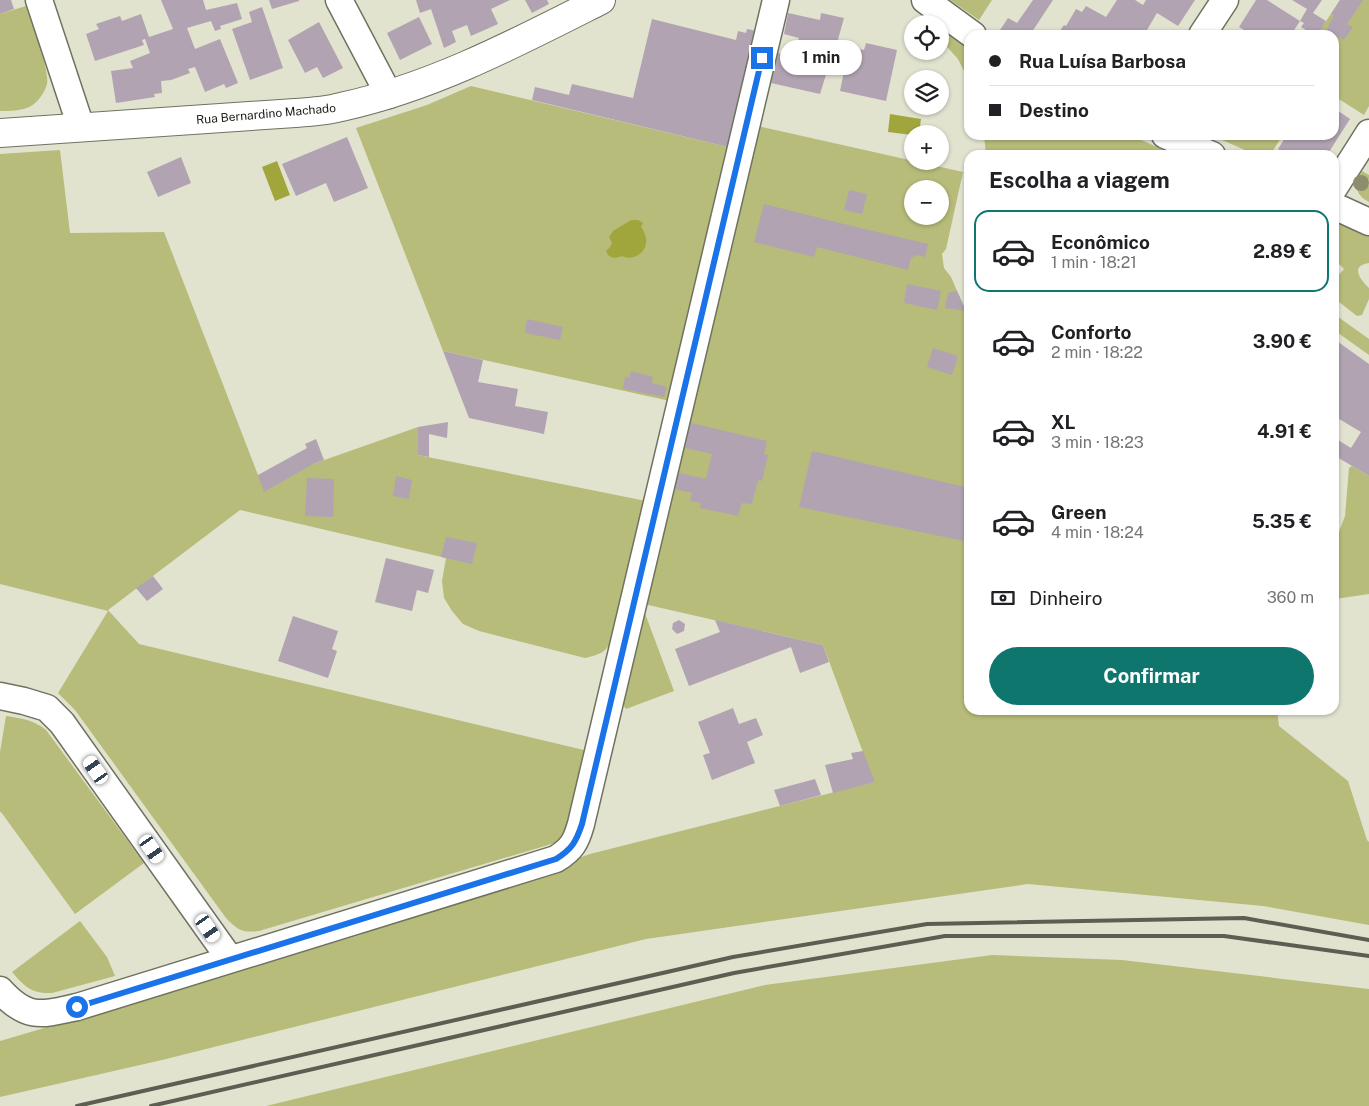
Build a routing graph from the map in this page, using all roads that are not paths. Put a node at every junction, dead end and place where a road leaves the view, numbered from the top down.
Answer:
1 (39, 0) edge
2 (339, 0) edge
3 (601, 0) edge
4 (776, 0) edge
5 (926, 0) edge
6 (1225, 0) edge
7 (966, 30) edge
8 (1205, 30) edge
9 (389, 94) junction
10 (81, 127) junction
11 (0, 133) edge
12 (1369, 133) edge
13 (1177, 140) edge
14 (1200, 150) edge
15 (1339, 180) edge
16 (1339, 208) edge
17 (1369, 222) edge
18 (0, 696) edge
19 (230, 960) junction
20 (0, 990) edge

1 - 10 street
2 - 9 street
3 - 9 main road, Rua Bernardino Machado
4 - 19 street
5 - 7 street
6 - 8 street
9 - 10 main road, Rua Bernardino Machado
10 - 11 main road, Rua Bernardino Machado
12 - 15 street
13 - 14 street
16 - 17 street
18 - 19 street
19 - 20 street

